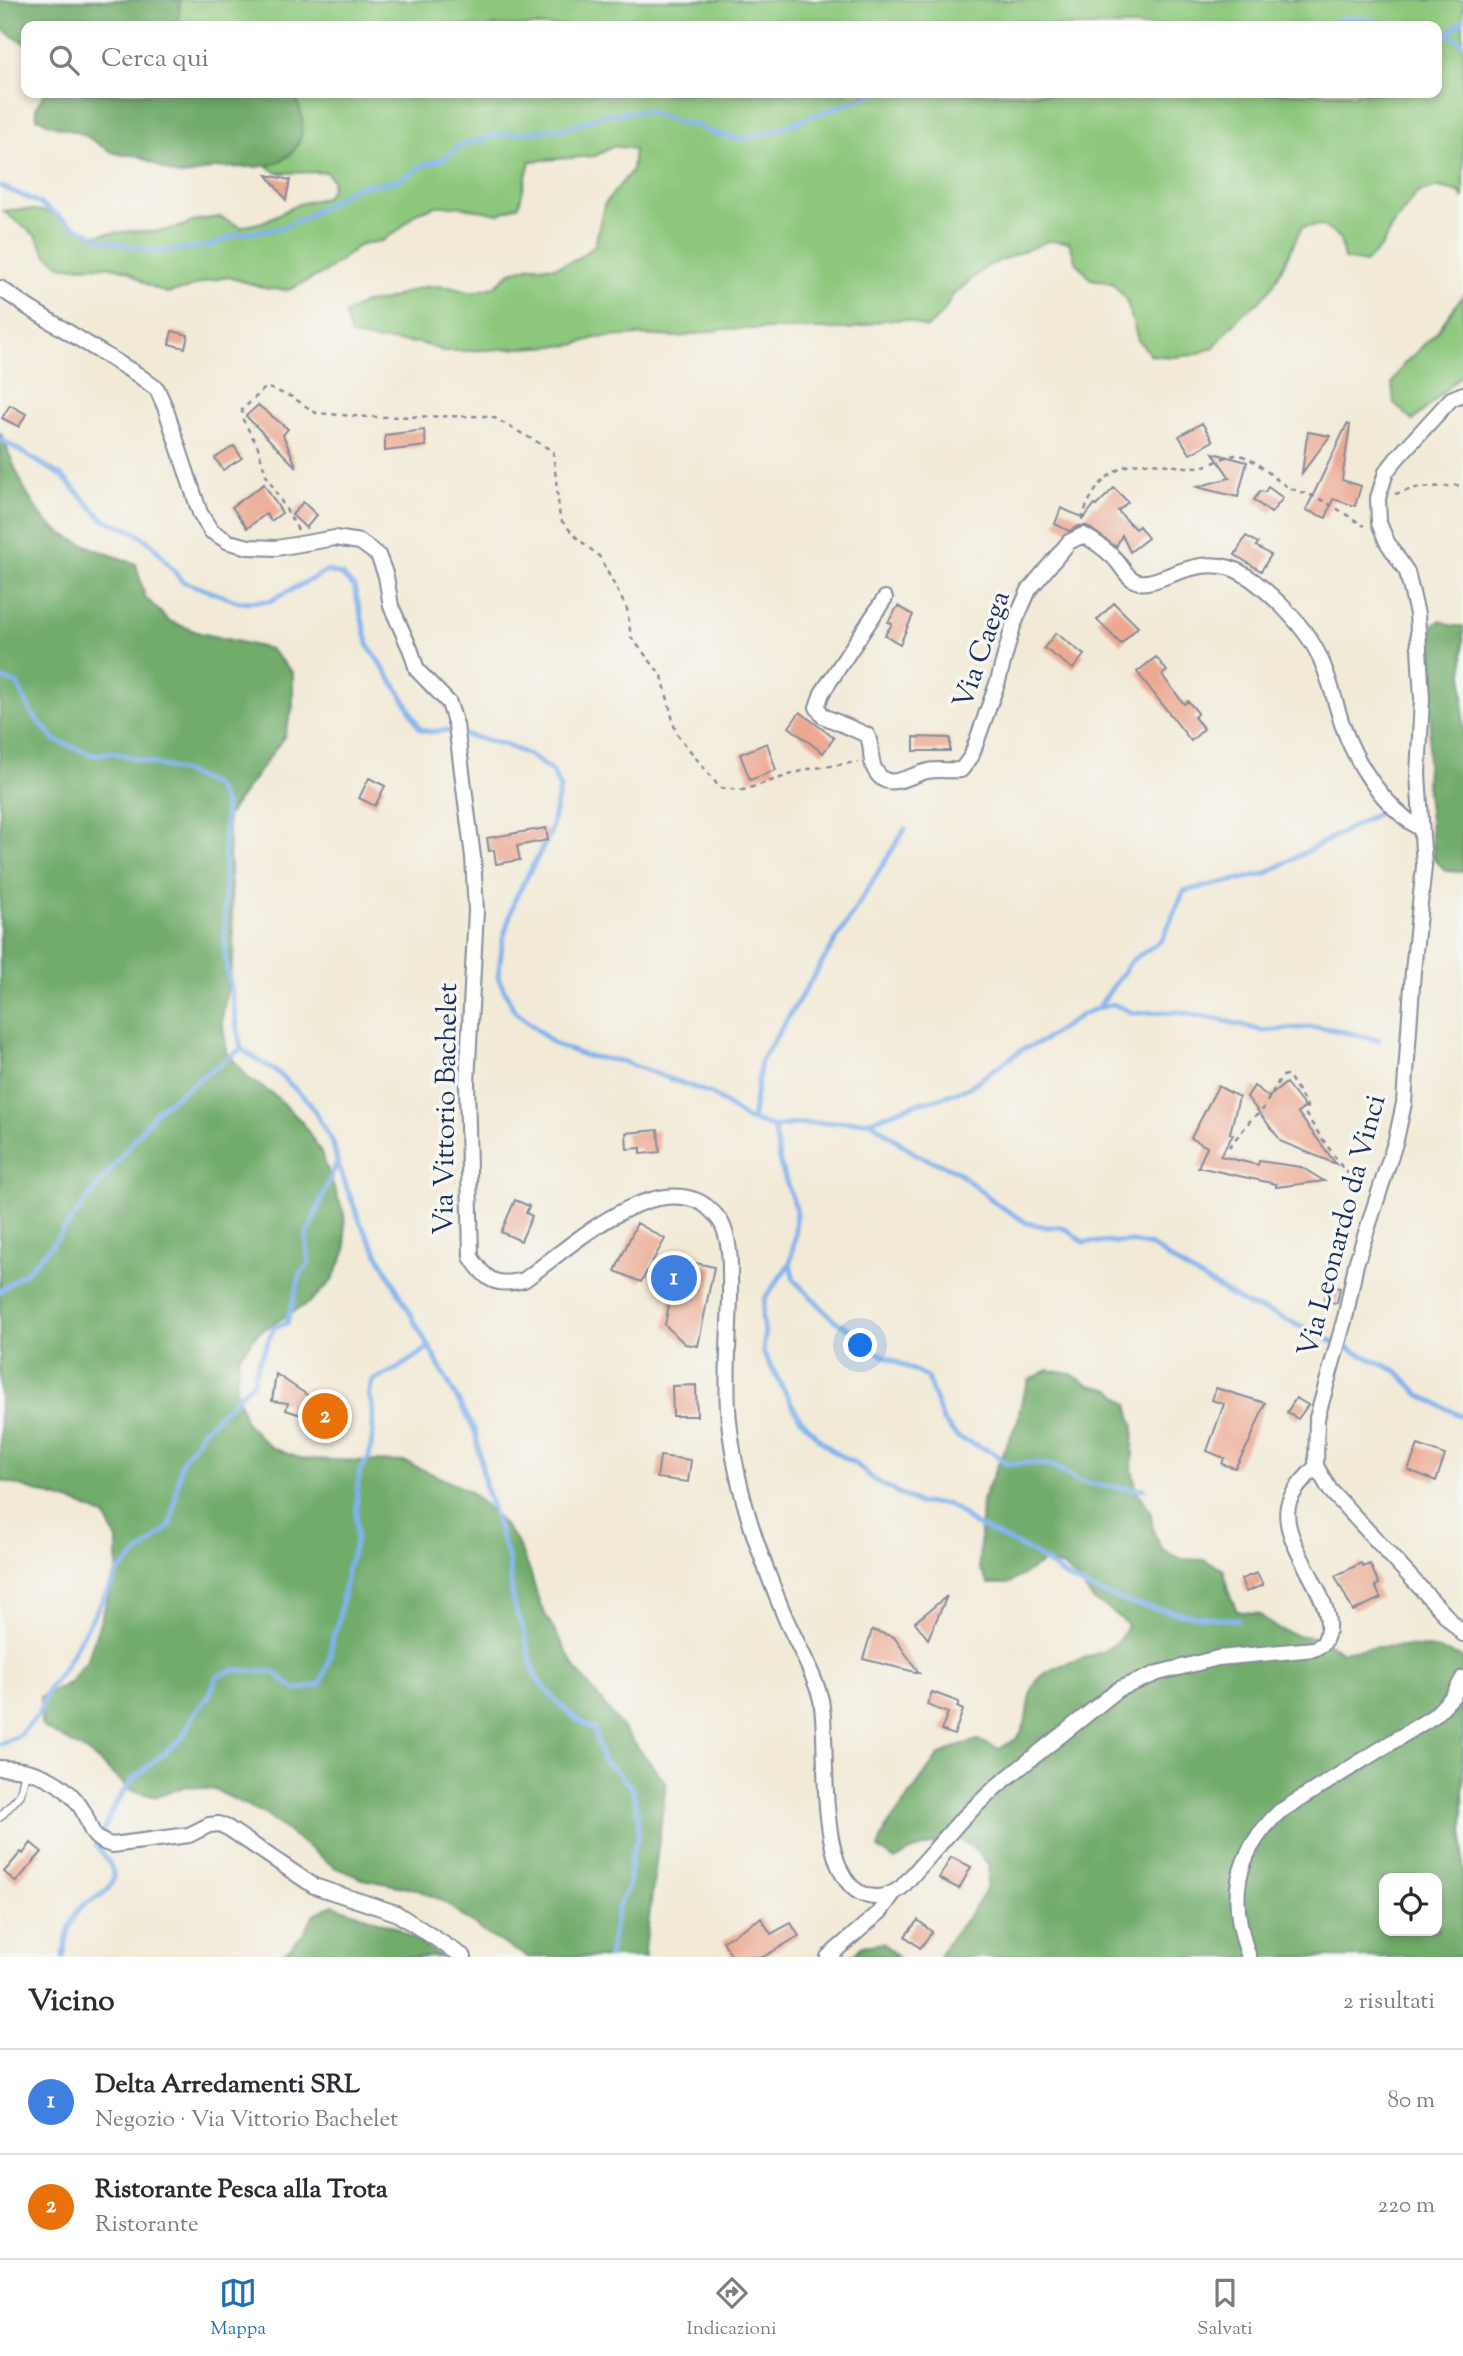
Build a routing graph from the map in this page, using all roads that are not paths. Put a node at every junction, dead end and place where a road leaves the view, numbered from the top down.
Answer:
1 (0, 288) edge
2 (1463, 394) edge
3 (885, 598) dead end
4 (1420, 829) junction
5 (1316, 1466) junction
6 (1463, 1634) edge
7 (1463, 1678) edge
8 (0, 1768) edge
9 (27, 1770) junction
10 (0, 1817) edge
11 (893, 1894) junction
12 (464, 1957) edge
13 (828, 1957) edge
14 (1250, 1957) edge

1 - 11 street, Via Vittorio Bachelet
2 - 4 street
3 - 4 street, Via Caega
4 - 5 street, Via Leonardo da Vinci
5 - 6 street
5 - 11 street
7 - 14 street
8 - 9 street
9 - 10 lane
9 - 12 street
11 - 13 street

